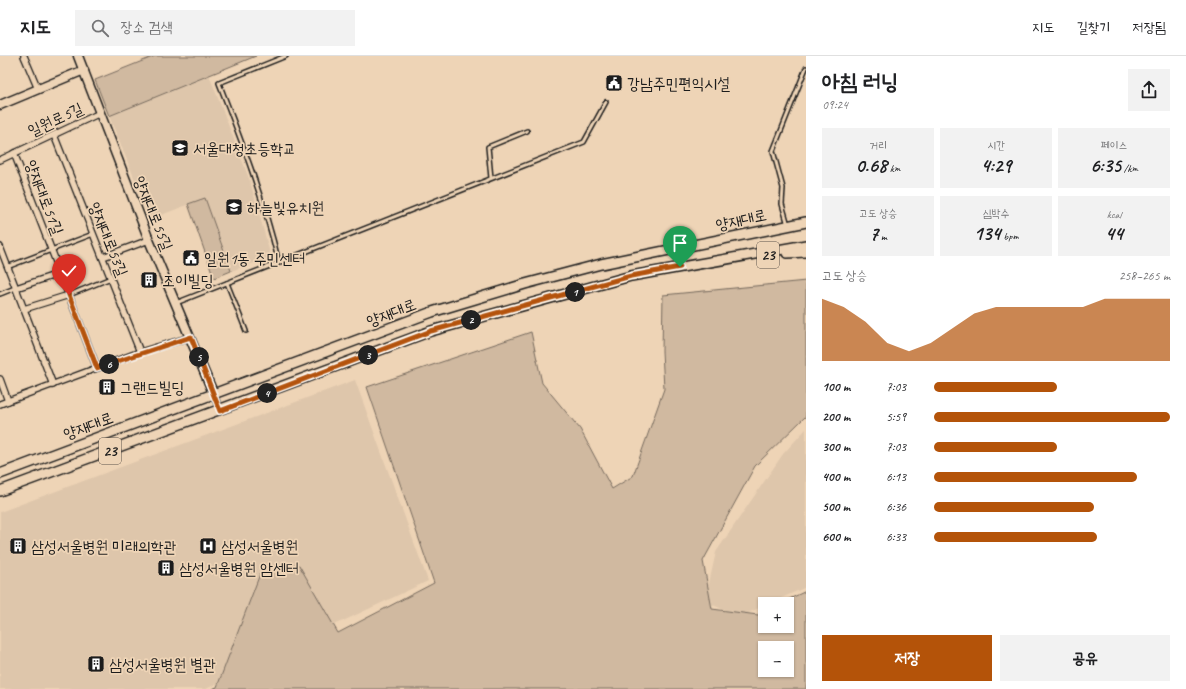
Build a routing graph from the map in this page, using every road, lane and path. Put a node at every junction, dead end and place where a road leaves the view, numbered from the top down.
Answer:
1 (24, 56) edge
2 (78, 56) edge
3 (286, 56) edge
4 (806, 68) edge
5 (84, 70) junction
6 (38, 89) junction
7 (606, 102) dead end
8 (0, 105) edge
9 (100, 113) junction
10 (527, 131) dead end
11 (54, 135) junction
12 (14, 153) junction
13 (0, 160) edge
14 (491, 178) junction
15 (806, 222) edge
16 (788, 225) junction
17 (93, 234) junction
18 (149, 240) junction
19 (806, 245) edge
20 (0, 247) edge
21 (52, 250) junction
22 (806, 252) edge
23 (103, 257) junction
24 (730, 258) junction
25 (278, 263) junction
26 (7, 267) junction
27 (60, 273) junction
28 (111, 278) junction
29 (227, 283) junction
30 (16, 288) junction
31 (0, 294) edge
32 (69, 295) junction
33 (176, 303) junction
34 (24, 309) junction
35 (246, 331) dead end
36 (191, 337) junction
37 (140, 352) junction
38 (97, 368) junction
39 (0, 379) edge
40 (53, 384) junction
41 (214, 395) junction
42 (8, 401) junction
43 (0, 404) edge
44 (220, 411) junction
45 (0, 474) edge
46 (0, 491) edge

1 - 6 street
2 - 5 street, 양재대로55길
3 - 25 lane
4 - 16 lane
5 - 6 street
5 - 9 street, 양재대로55길
6 - 8 street
7 - 14 lane
9 - 11 street, 일원로5길
9 - 18 street, 양재대로55길
10 - 14 lane
11 - 12 street, 일원로5길
11 - 17 street, 양재대로53길
12 - 13 street, 일원로5길
12 - 21 street, 양재대로51길
14 - 25 lane
15 - 16 main road, 양재대로 / 23
16 - 41 main road, 양재대로 / 23
17 - 21 lane
17 - 23 street, 양재대로53길
18 - 23 street
18 - 33 street, 양재대로55길
19 - 24 main road, 양재대로
20 - 26 street
21 - 26 lane
21 - 27 street, 양재대로51길
22 - 24 main road, 23
23 - 28 street, 양재대로53길
24 - 44 main road, 양재대로 / 23
25 - 29 lane
26 - 30 street
27 - 30 street
27 - 32 street, 양재대로51길
28 - 32 lane
28 - 37 street, 양재대로53길
29 - 33 lane
29 - 35 lane
30 - 31 lane
30 - 34 street
32 - 34 street
32 - 38 street, 양재대로51길
33 - 36 street, 양재대로55길
34 - 40 street
36 - 37 street
36 - 41 street, 양재대로55길
37 - 38 street
38 - 40 street
39 - 42 street
40 - 42 street
41 - 44 street, 양재대로55길
41 - 45 main road, 양재대로 / 23
42 - 43 street
44 - 46 main road, 양재대로 / 23

